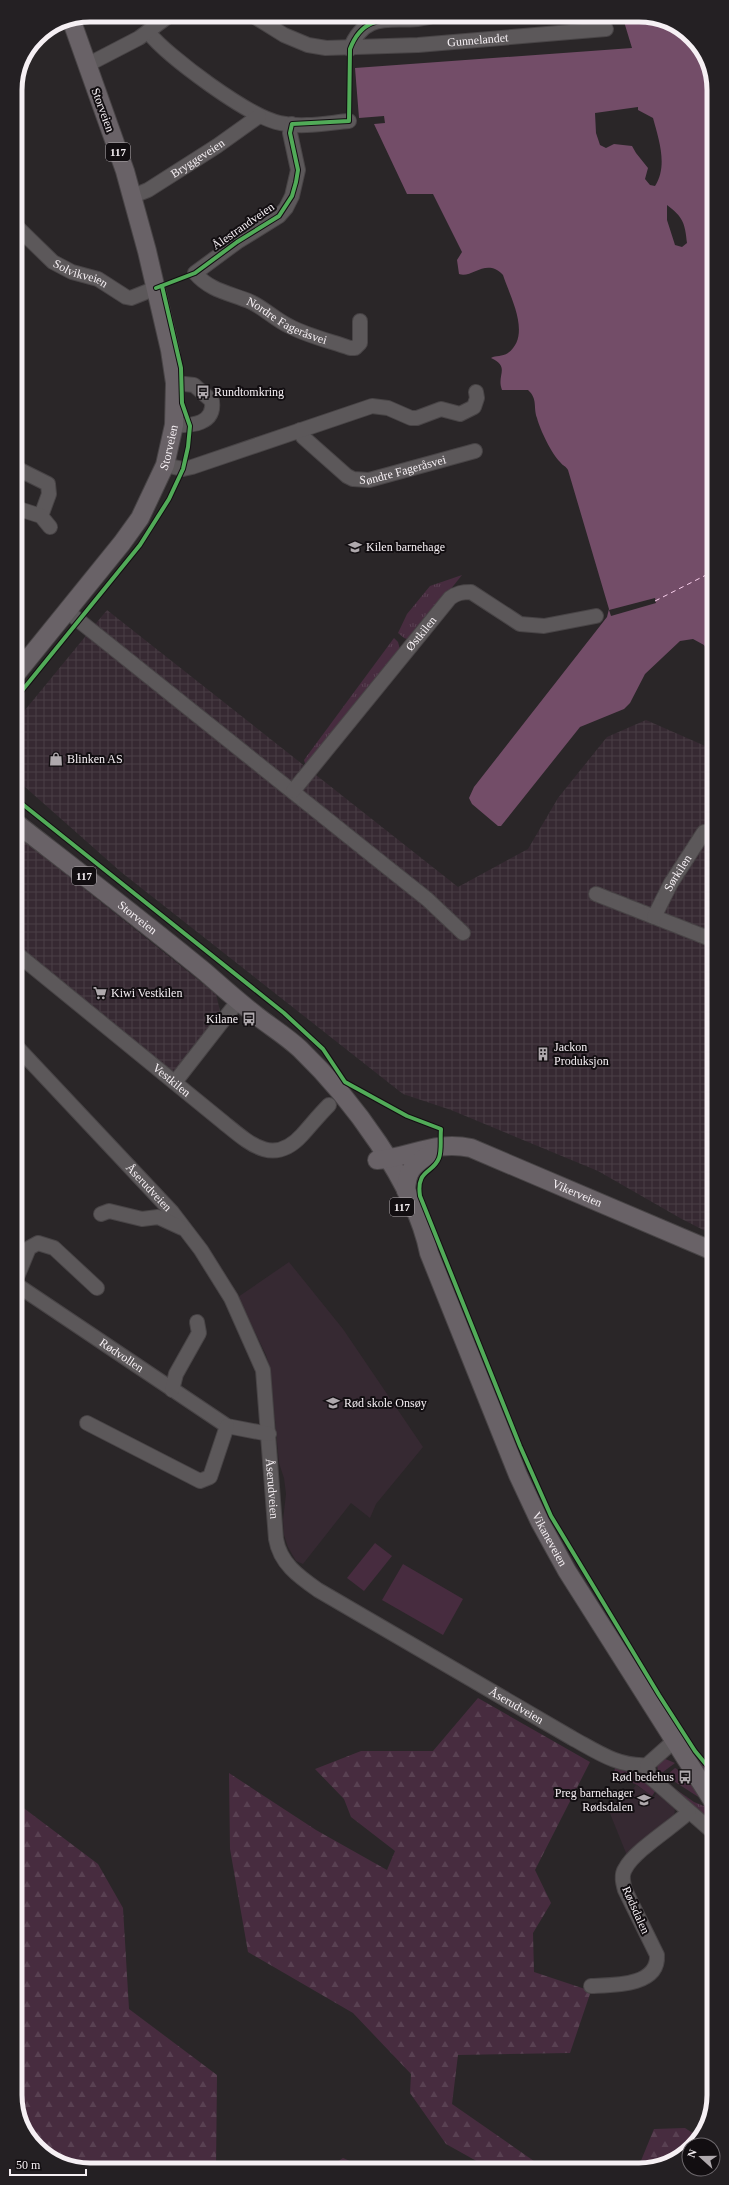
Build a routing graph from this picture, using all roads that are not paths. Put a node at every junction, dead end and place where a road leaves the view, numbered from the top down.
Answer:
1 (161, 22) edge
2 (263, 22) edge
3 (375, 22) edge
4 (73, 24) edge
5 (606, 30) dead end
6 (148, 32) junction
7 (350, 49) junction
8 (87, 65) junction
9 (259, 116) junction
10 (349, 121) dead end
11 (292, 124) junction
12 (132, 196) junction
13 (22, 232) edge
14 (195, 273) joint
15 (156, 288) junction
16 (360, 321) dead end
17 (175, 383) junction
18 (476, 392) dead end
19 (174, 425) junction
20 (300, 430) junction
21 (475, 451) dead end
22 (165, 465) junction
23 (22, 471) edge
24 (22, 511) edge
25 (68, 611) junction
26 (596, 616) dead end
27 (22, 667) edge
28 (293, 791) junction
29 (22, 828) edge
30 (704, 832) dead end
31 (596, 894) dead end
32 (654, 917) junction
33 (463, 933) dead end
34 (707, 938) edge
35 (22, 959) edge
36 (239, 1000) junction
37 (22, 1052) edge
38 (175, 1082) junction
39 (329, 1105) dead end
40 (440, 1145) junction
41 (381, 1156) junction
42 (406, 1191) junction
43 (101, 1214) dead end
44 (186, 1230) junction
45 (707, 1248) edge
46 (429, 1253) junction
47 (22, 1264) edge
48 (97, 1288) dead end
49 (22, 1289) edge
50 (197, 1322) dead end
51 (172, 1390) junction
52 (87, 1423) dead end
53 (227, 1426) junction
54 (269, 1434) junction
55 (674, 1741) junction
56 (647, 1765) junction
57 (707, 1792) edge
58 (689, 1812) junction
59 (707, 1827) edge
60 (590, 1986) dead end

1 - 6 street
2 - 7 street, Gunnelandet
3 - 7 street
4 - 8 main road, Storveien / 117
5 - 7 street, Gunnelandet
6 - 8 street
6 - 9 street
8 - 12 main road, Storveien / 117
9 - 11 street
9 - 12 street, Bryggeveien
10 - 11 street
11 - 14 street, Ålestrandveien
12 - 15 main road, Storveien / 117
13 - 15 street, Solvikveien
14 - 16 street, Nordre Fageråsvei
15 - 17 main road, Storveien / 117
17 - 19 main road, Storveien / 117
17 - 19 street
18 - 20 street
19 - 22 main road, Storveien / 117
20 - 21 street, Søndre Fageråsvei
20 - 22 street
22 - 25 main road, Storveien / 117
23 - 24 street
25 - 27 main road, Storveien / 117
25 - 28 street
26 - 28 street, Østkilen
28 - 33 street
29 - 36 main road, Storveien / 117
30 - 32 street, Sørkilen
31 - 32 street
32 - 34 street
35 - 38 street, Vestkilen
36 - 38 street
36 - 41 main road, Storveien / 117
37 - 44 street, Åserudveien
38 - 39 street, Vestkilen
40 - 41 main road, Vikerveien
40 - 42 main road, 117
40 - 45 main road, Vikerveien
41 - 42 main road, Vikaneveien / 117
41 - 46 main road, Vikaneveien / 117
42 - 46 main road, Vikaneveien / 117
43 - 44 street
44 - 54 street, Åserudveien
46 - 55 main road, Vikaneveien / 117
47 - 48 street
49 - 51 street, Rødvollen
50 - 51 street
51 - 53 street, Rødvollen
52 - 53 street
53 - 54 street, Rødvollen
54 - 56 street, Åserudveien
55 - 56 street
55 - 57 main road, Vikaneveien / 117
56 - 58 street
58 - 59 street
58 - 60 street, Rødsdalen

